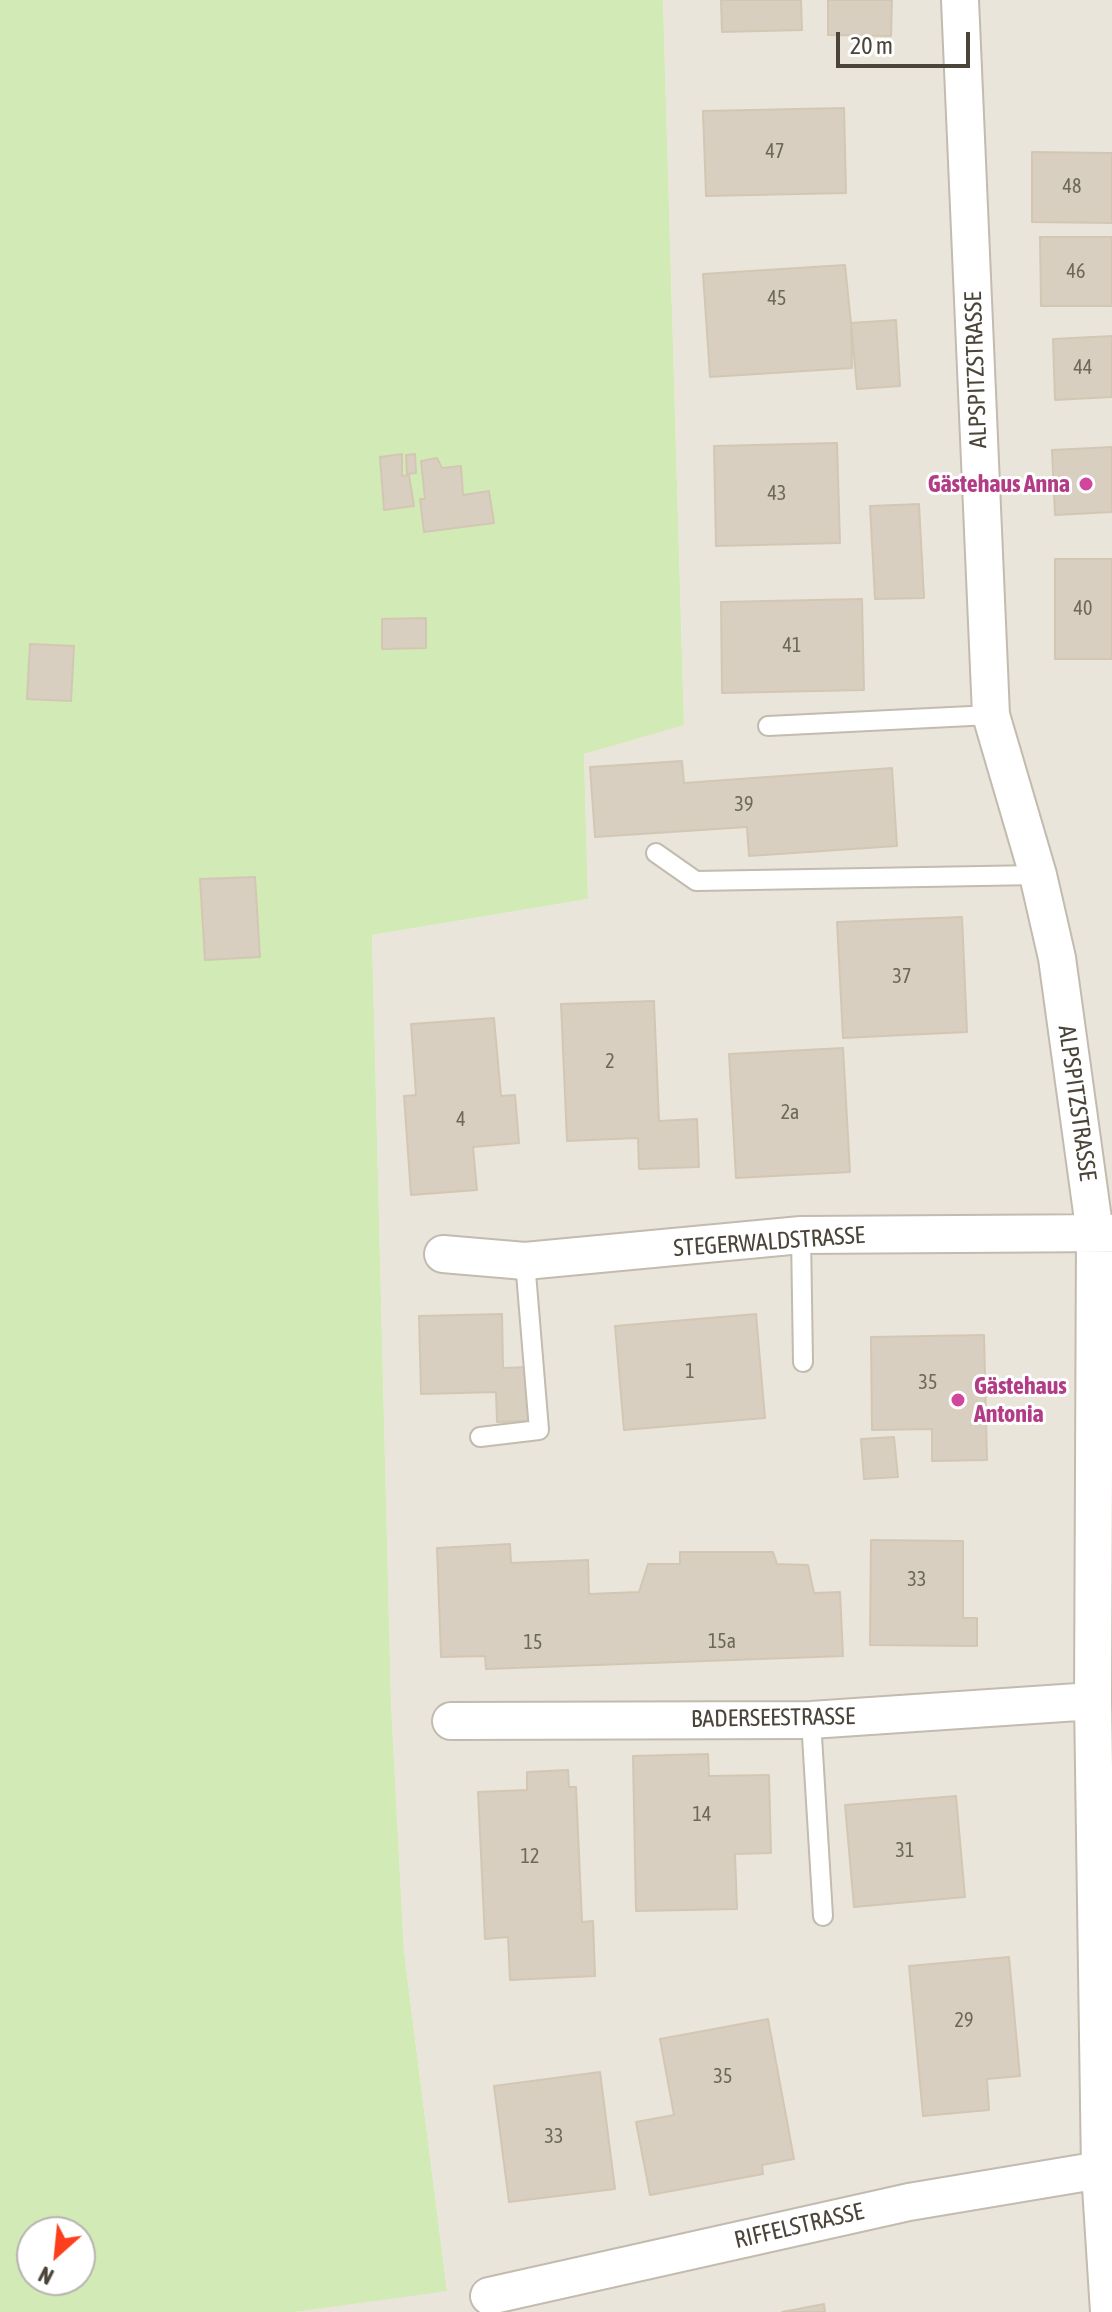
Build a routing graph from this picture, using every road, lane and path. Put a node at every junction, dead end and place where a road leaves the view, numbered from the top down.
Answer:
1 (960, 0) edge
2 (991, 715) junction
3 (768, 726) dead end
4 (656, 853) dead end
5 (1038, 875) junction
6 (1104, 1234) edge
7 (801, 1235) junction
8 (443, 1254) dead end
9 (525, 1261) junction
10 (803, 1362) dead end
11 (480, 1437) dead end
12 (1093, 1701) junction
13 (811, 1720) junction
14 (451, 1721) dead end
15 (823, 1916) dead end
16 (1106, 2170) edge
17 (489, 2296) dead end
18 (1109, 2312) edge

1 - 2 street, ALPSPITZSTRASSE
2 - 3 lane
2 - 5 street, ALPSPITZSTRASSE
4 - 5 lane
5 - 6 street, ALPSPITZSTRASSE
6 - 7 street, STEGERWALDSTRASSE
6 - 12 street, ALPSPITZSTRASSE
7 - 9 street, STEGERWALDSTRASSE
7 - 10 lane
8 - 9 street, STEGERWALDSTRASSE
9 - 11 lane
12 - 13 street, BADERSEESTRASSE
12 - 16 street, ALPSPITZSTRASSE
13 - 14 street, BADERSEESTRASSE
13 - 15 lane
16 - 17 street, RIFFELSTRASSE
16 - 18 street, ALPSPITZSTRASSE

